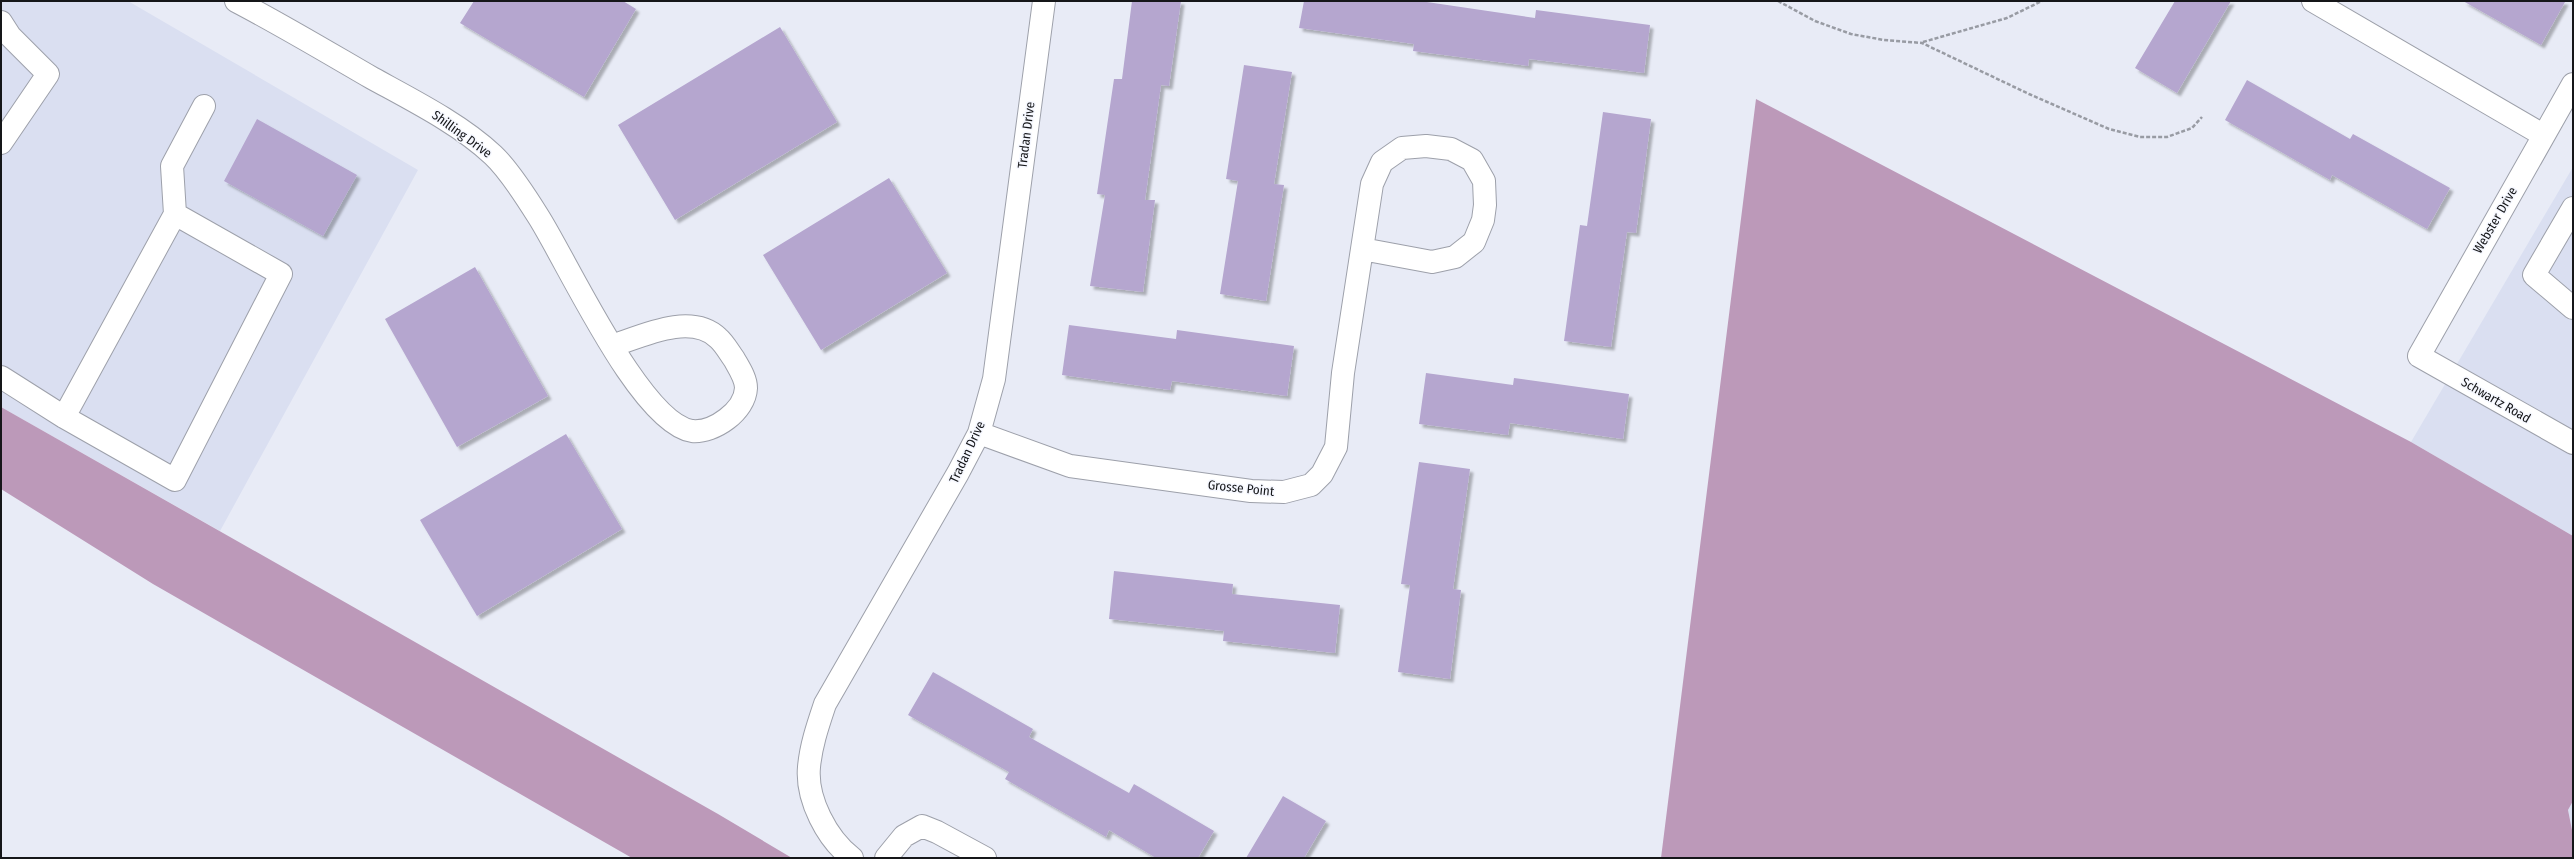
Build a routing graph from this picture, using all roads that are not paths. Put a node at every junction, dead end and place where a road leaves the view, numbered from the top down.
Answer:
1 (1044, 1) edge
2 (2313, 1) edge
3 (248, 3) edge
4 (1, 22) edge
5 (2573, 84) edge
6 (204, 106) dead end
7 (2543, 135) junction
8 (1, 143) edge
9 (2573, 208) edge
10 (175, 214) junction
11 (1362, 249) junction
12 (2573, 308) edge
13 (612, 346) junction
14 (2420, 356) joint
15 (1, 378) edge
16 (64, 417) junction
17 (979, 433) junction
18 (2573, 443) edge
19 (852, 858) edge
20 (886, 858) edge
21 (985, 858) edge

1 - 17 street, Tradan Drive
2 - 7 street
3 - 13 street, Shilling Drive
4 - 8 street
5 - 7 street, Webster Drive
6 - 10 street
7 - 14 street, Webster Drive
9 - 12 street
10 - 16 street
10 - 16 street
11 - 11 street, Grosse Point
11 - 17 street, Grosse Point
13 - 13 street, Shilling Drive
14 - 18 street, Schwartz Road
15 - 16 street
17 - 19 street, Tradan Drive
20 - 21 street

